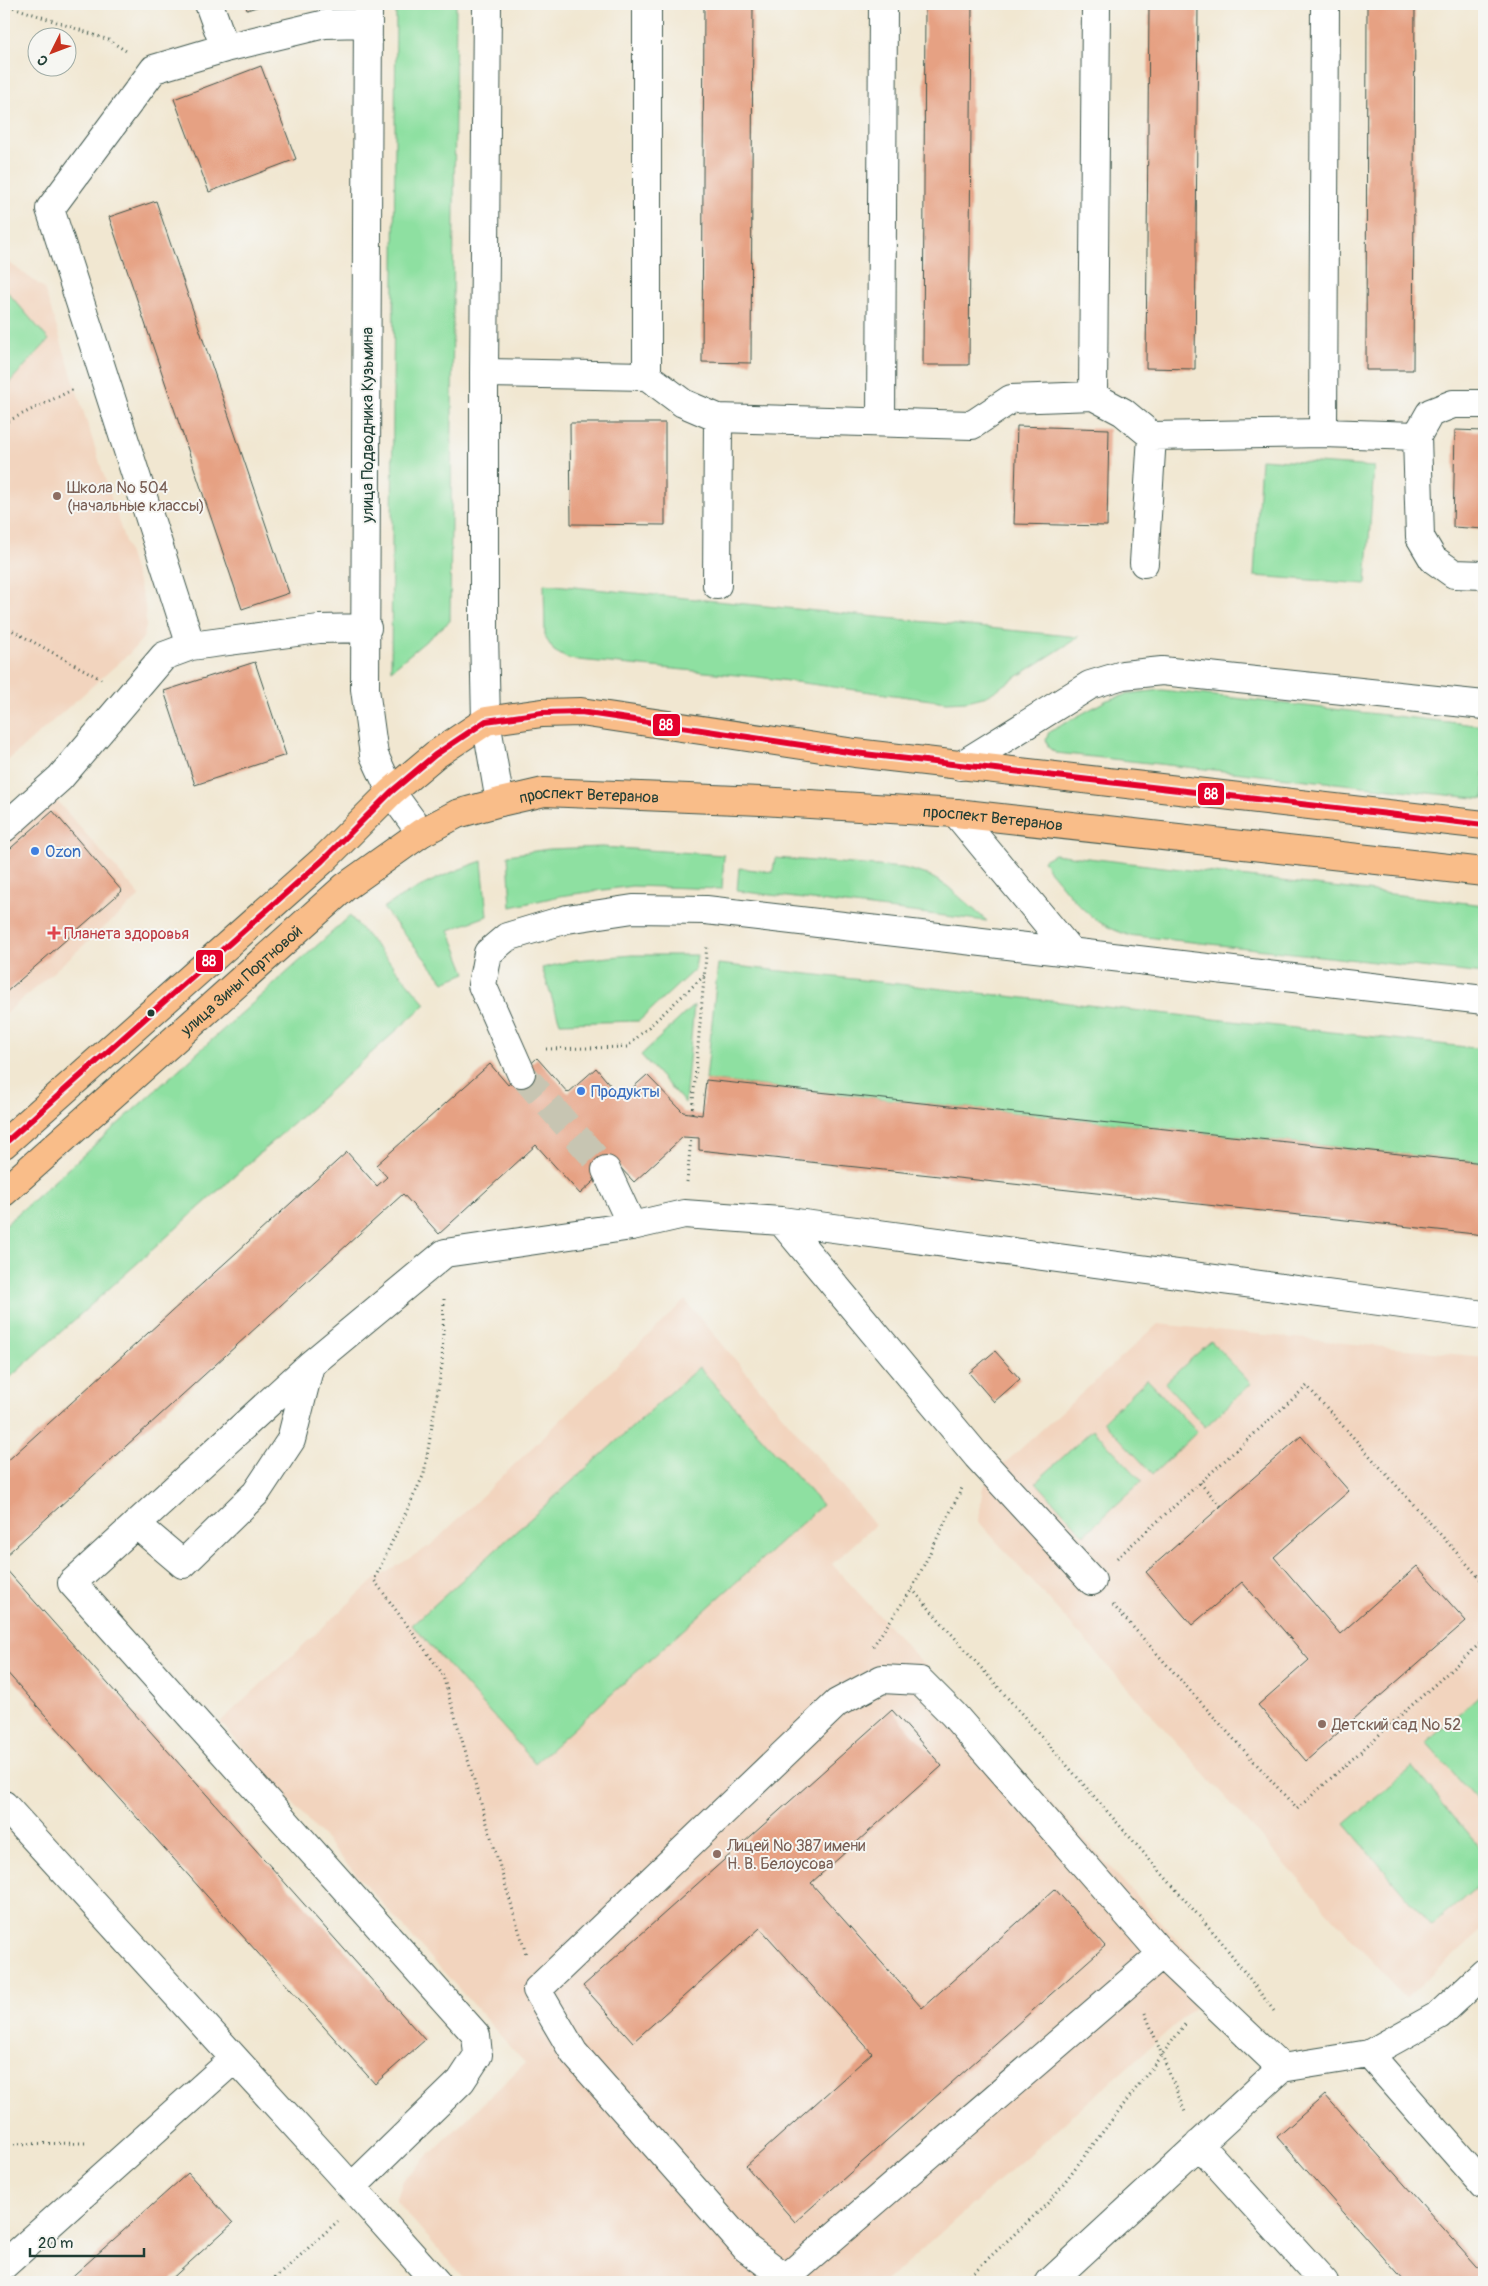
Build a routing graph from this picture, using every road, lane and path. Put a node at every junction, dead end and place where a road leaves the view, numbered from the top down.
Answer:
1 (4, 4) edge
2 (209, 4) edge
3 (487, 4) edge
4 (647, 4) edge
5 (883, 4) edge
6 (1096, 4) edge
7 (1325, 4) edge
8 (368, 13) edge
9 (225, 48) junction
10 (154, 70) junction
11 (484, 373) junction
12 (104, 375) junction
13 (647, 376) junction
14 (1093, 396) junction
15 (1484, 404) edge
16 (718, 418) junction
17 (881, 422) junction
18 (4, 423) edge
19 (1323, 433) junction
20 (1152, 436) junction
21 (1417, 436) junction
22 (1144, 563) dead end
23 (1484, 575) edge
24 (717, 585) dead end
25 (4, 626) edge
26 (367, 628) junction
27 (191, 646) junction
28 (134, 692) junction
29 (1484, 705) edge
30 (486, 721) junction
31 (960, 766) junction
32 (391, 792) junction
33 (500, 802) junction
34 (956, 813) junction
35 (1484, 824) edge
36 (4, 828) edge
37 (421, 833) junction
38 (1484, 872) edge
39 (707, 944) dead end
40 (1071, 952) junction
41 (705, 975) junction
42 (1484, 1000) edge
43 (516, 1061) joint
44 (692, 1114) dead end
45 (691, 1138) dead end
46 (4, 1144) edge
47 (606, 1170) tunnel mouth
48 (4, 1192) edge
49 (684, 1214) junction
50 (781, 1222) junction
51 (632, 1226) junction
52 (445, 1253) junction
53 (1484, 1315) edge
54 (310, 1365) junction
55 (977, 1456) junction
56 (1200, 1483) junction
57 (1221, 1506) dead end
58 (136, 1524) junction
59 (1092, 1581) junction
60 (1484, 1582) edge
61 (912, 1589) junction
62 (1484, 1640) edge
63 (872, 1648) dead end
64 (4, 1805) edge
65 (1162, 1954) junction
66 (529, 1963) dead end
67 (1484, 1973) edge
68 (1132, 1980) junction
69 (1206, 1997) junction
70 (1279, 2017) dead end
71 (1369, 2054) junction
72 (1161, 2055) junction
73 (234, 2059) junction
74 (1282, 2068) junction
75 (97, 2143) dead end
76 (4, 2144) edge
77 (1199, 2144) junction
78 (1484, 2185) edge
79 (357, 2193) junction
80 (4, 2265) edge
81 (270, 2282) edge
82 (436, 2282) edge
83 (962, 2282) edge
84 (1050, 2282) edge
85 (1324, 2282) edge

1 - 10 path
2 - 9 street
3 - 11 street
4 - 13 street
5 - 17 street
6 - 14 street
7 - 19 street
8 - 9 street
8 - 26 street, улица Подводника Кузьмина
9 - 10 street
10 - 12 street
11 - 13 street
11 - 30 street
12 - 18 path
12 - 27 street
13 - 16 street
14 - 17 street
14 - 20 street
15 - 21 street
16 - 17 street
16 - 24 street
19 - 20 street
19 - 21 street
20 - 22 street
21 - 23 street
25 - 28 path
26 - 27 street
26 - 32 street, улица Подводника Кузьмина
27 - 28 street
28 - 36 street
29 - 31 street
30 - 31 main road
30 - 32 main road
30 - 33 street
31 - 35 main road
32 - 37 street, улица Подводника Кузьмина
32 - 46 main road
33 - 34 main road, проспект Ветеранов
33 - 37 main road, улица Зины Портновой
34 - 38 main road, проспект Ветеранов
34 - 40 street
37 - 48 main road, улица Зины Портновой
39 - 41 path
40 - 42 street
40 - 43 street
41 - 43 path
41 - 44 path
45 - 49 path
47 - 51 street
49 - 50 street
49 - 51 street
50 - 53 street
50 - 55 street
51 - 52 street
52 - 54 street
52 - 66 path
54 - 58 street
54 - 58 street
55 - 59 street
55 - 61 path
56 - 57 path
56 - 59 path
56 - 60 path
58 - 79 street
59 - 62 path
61 - 63 path
61 - 70 path
64 - 73 street
65 - 68 street
65 - 68 street
65 - 69 street
67 - 71 street
68 - 72 path
69 - 72 path
69 - 74 street
71 - 74 street
71 - 78 street
72 - 77 path
72 - 83 path
73 - 79 street
73 - 80 street
74 - 77 street
75 - 76 path
77 - 84 street
77 - 85 street
79 - 81 path
79 - 82 street

